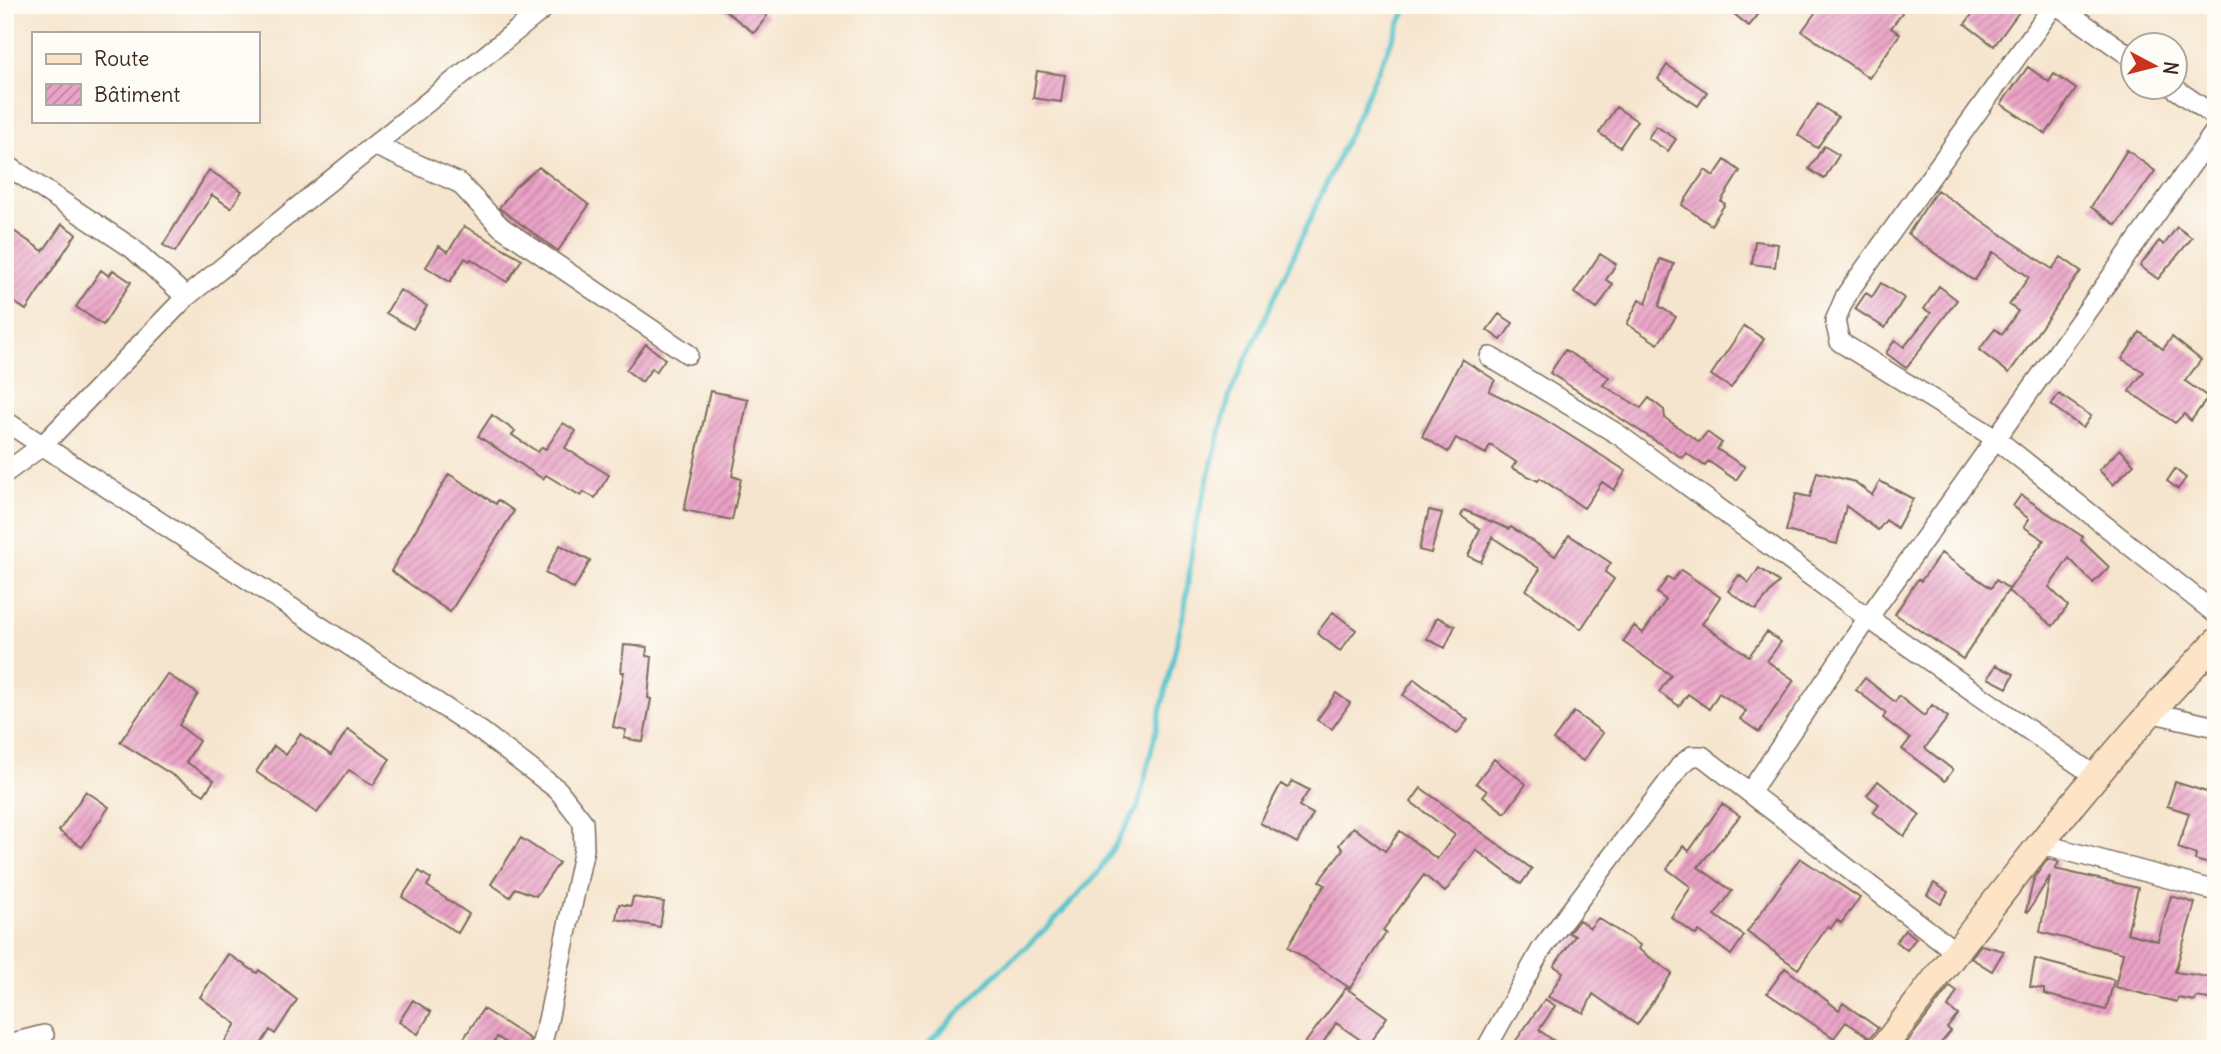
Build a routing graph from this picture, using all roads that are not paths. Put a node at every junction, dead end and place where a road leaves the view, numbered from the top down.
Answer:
1 (2056, 5) edge
2 (540, 7) edge
3 (2120, 50) edge
4 (2190, 99) edge
5 (2216, 117) edge
6 (2216, 130) edge
7 (376, 146) junction
8 (5, 164) edge
9 (186, 297) junction
10 (688, 354) dead end
11 (1490, 357) dead end
12 (5, 421) edge
13 (1995, 438) junction
14 (43, 445) junction
15 (5, 473) edge
16 (2216, 614) edge
17 (1868, 618) junction
18 (2216, 642) edge
19 (2149, 712) junction
20 (2216, 727) edge
21 (2095, 776) junction
22 (1750, 792) junction
23 (2038, 843) junction
24 (2216, 891) edge
25 (1956, 952) junction
26 (44, 1035) dead end
27 (5, 1045) edge
28 (540, 1049) edge
29 (1486, 1049) edge
30 (1882, 1049) edge

1 - 3 street
1 - 13 street
2 - 7 street
4 - 5 street
6 - 13 street
7 - 9 street
7 - 10 street
8 - 9 street
9 - 14 street
11 - 17 street
12 - 14 street
13 - 16 street
13 - 17 street
14 - 15 street
14 - 28 street
17 - 21 street
17 - 22 street
18 - 19 street
19 - 20 street
19 - 21 street
21 - 23 street
22 - 25 street
22 - 29 street
23 - 24 street
23 - 25 street
25 - 30 street
26 - 27 street

